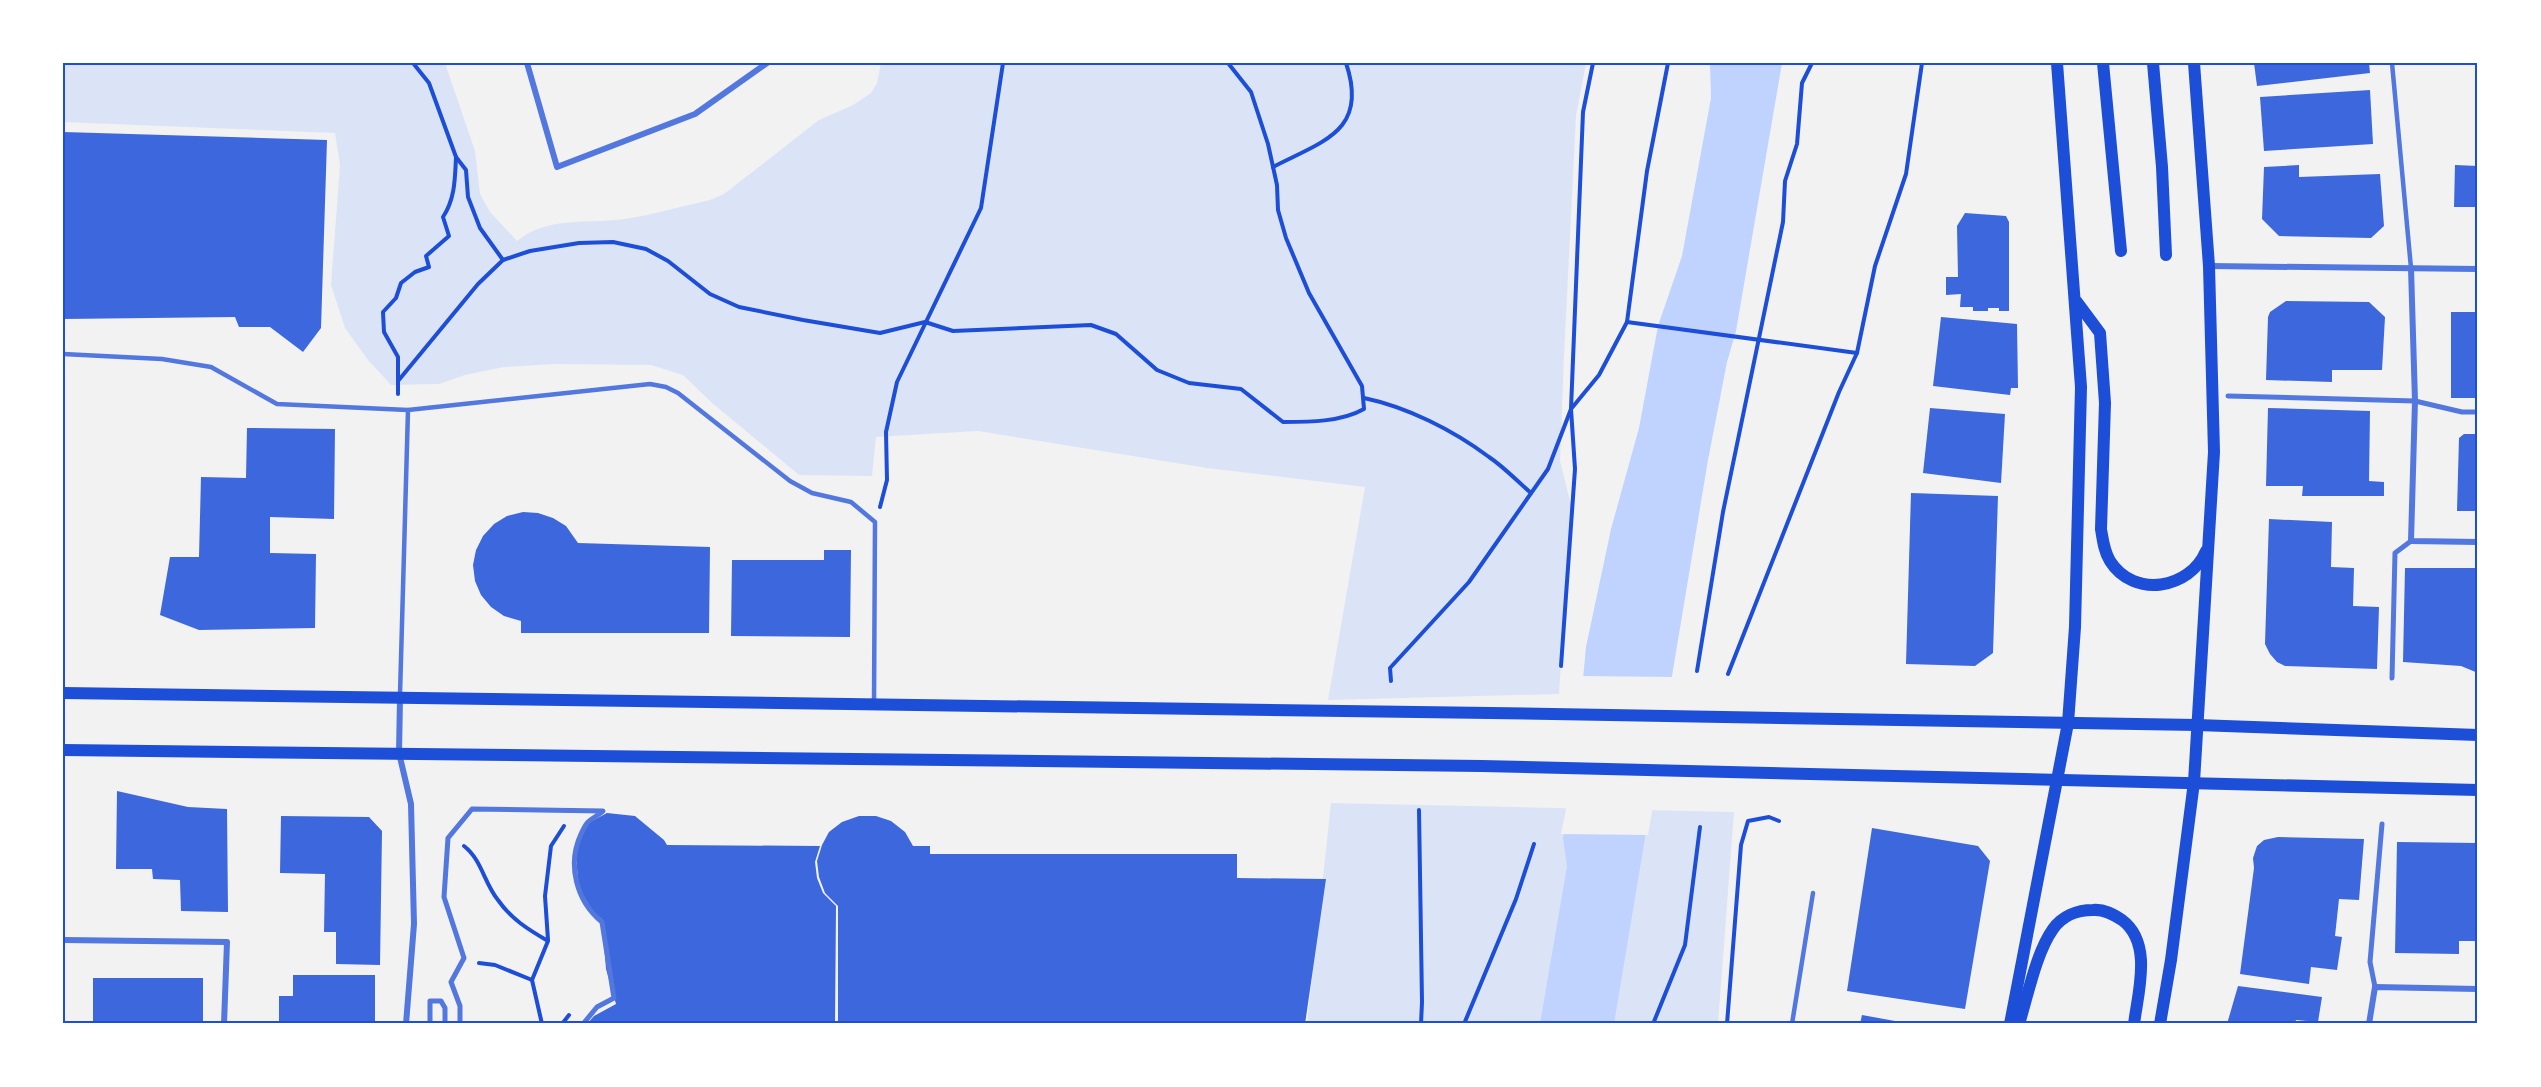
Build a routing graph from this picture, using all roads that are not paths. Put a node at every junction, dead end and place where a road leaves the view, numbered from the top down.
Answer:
1 (527, 63) edge
2 (767, 63) edge
3 (2057, 63) edge
4 (2103, 63) edge
5 (2152, 63) edge
6 (2194, 63) edge
7 (2392, 63) edge
8 (2121, 251) dead end
9 (2166, 255) dead end
10 (2209, 266) junction
11 (2411, 268) junction
12 (2478, 269) edge
13 (2076, 301) junction
14 (63, 354) edge
15 (2228, 396) dead end
16 (2415, 401) junction
17 (408, 410) junction
18 (2478, 412) edge
19 (2210, 526) junction
20 (2411, 542) junction
21 (2478, 542) edge
22 (2392, 678) dead end
23 (63, 693) edge
24 (400, 698) junction
25 (874, 704) junction
26 (2068, 723) junction
27 (2198, 725) junction
28 (2478, 735) edge
29 (63, 750) edge
30 (399, 753) junction
31 (2057, 780) junction
32 (2194, 782) junction
33 (2478, 790) edge
34 (2382, 825) dead end
35 (1813, 893) dead end
36 (63, 940) edge
37 (2375, 987) junction
38 (2478, 989) edge
39 (224, 1024) edge
40 (406, 1024) edge
41 (430, 1024) edge
42 (445, 1024) edge
43 (460, 1024) edge
44 (583, 1024) edge
45 (1792, 1024) edge
46 (2010, 1024) edge
47 (2019, 1024) edge
48 (2134, 1024) edge
49 (2160, 1024) edge
50 (2369, 1024) edge

1 - 2 street
3 - 13 main road
4 - 8 main road
5 - 9 main road
6 - 10 main road
7 - 11 lane
10 - 11 street
10 - 19 main road
11 - 12 street
11 - 16 street
13 - 19 main road
13 - 26 main road
14 - 17 lane
15 - 16 street
16 - 18 street
16 - 20 street
17 - 24 lane
17 - 25 lane
19 - 27 main road
20 - 21 street
20 - 22 street
23 - 24 main road
24 - 25 main road
24 - 30 street
25 - 26 main road
26 - 27 main road
26 - 31 main road
27 - 28 main road
27 - 32 main road
29 - 30 main road
30 - 31 main road
30 - 40 street
31 - 32 main road
31 - 46 main road
32 - 33 main road
32 - 49 main road
34 - 37 street
35 - 45 lane
36 - 39 street
37 - 38 street
37 - 50 street
41 - 42 street
43 - 44 street
47 - 48 main road

